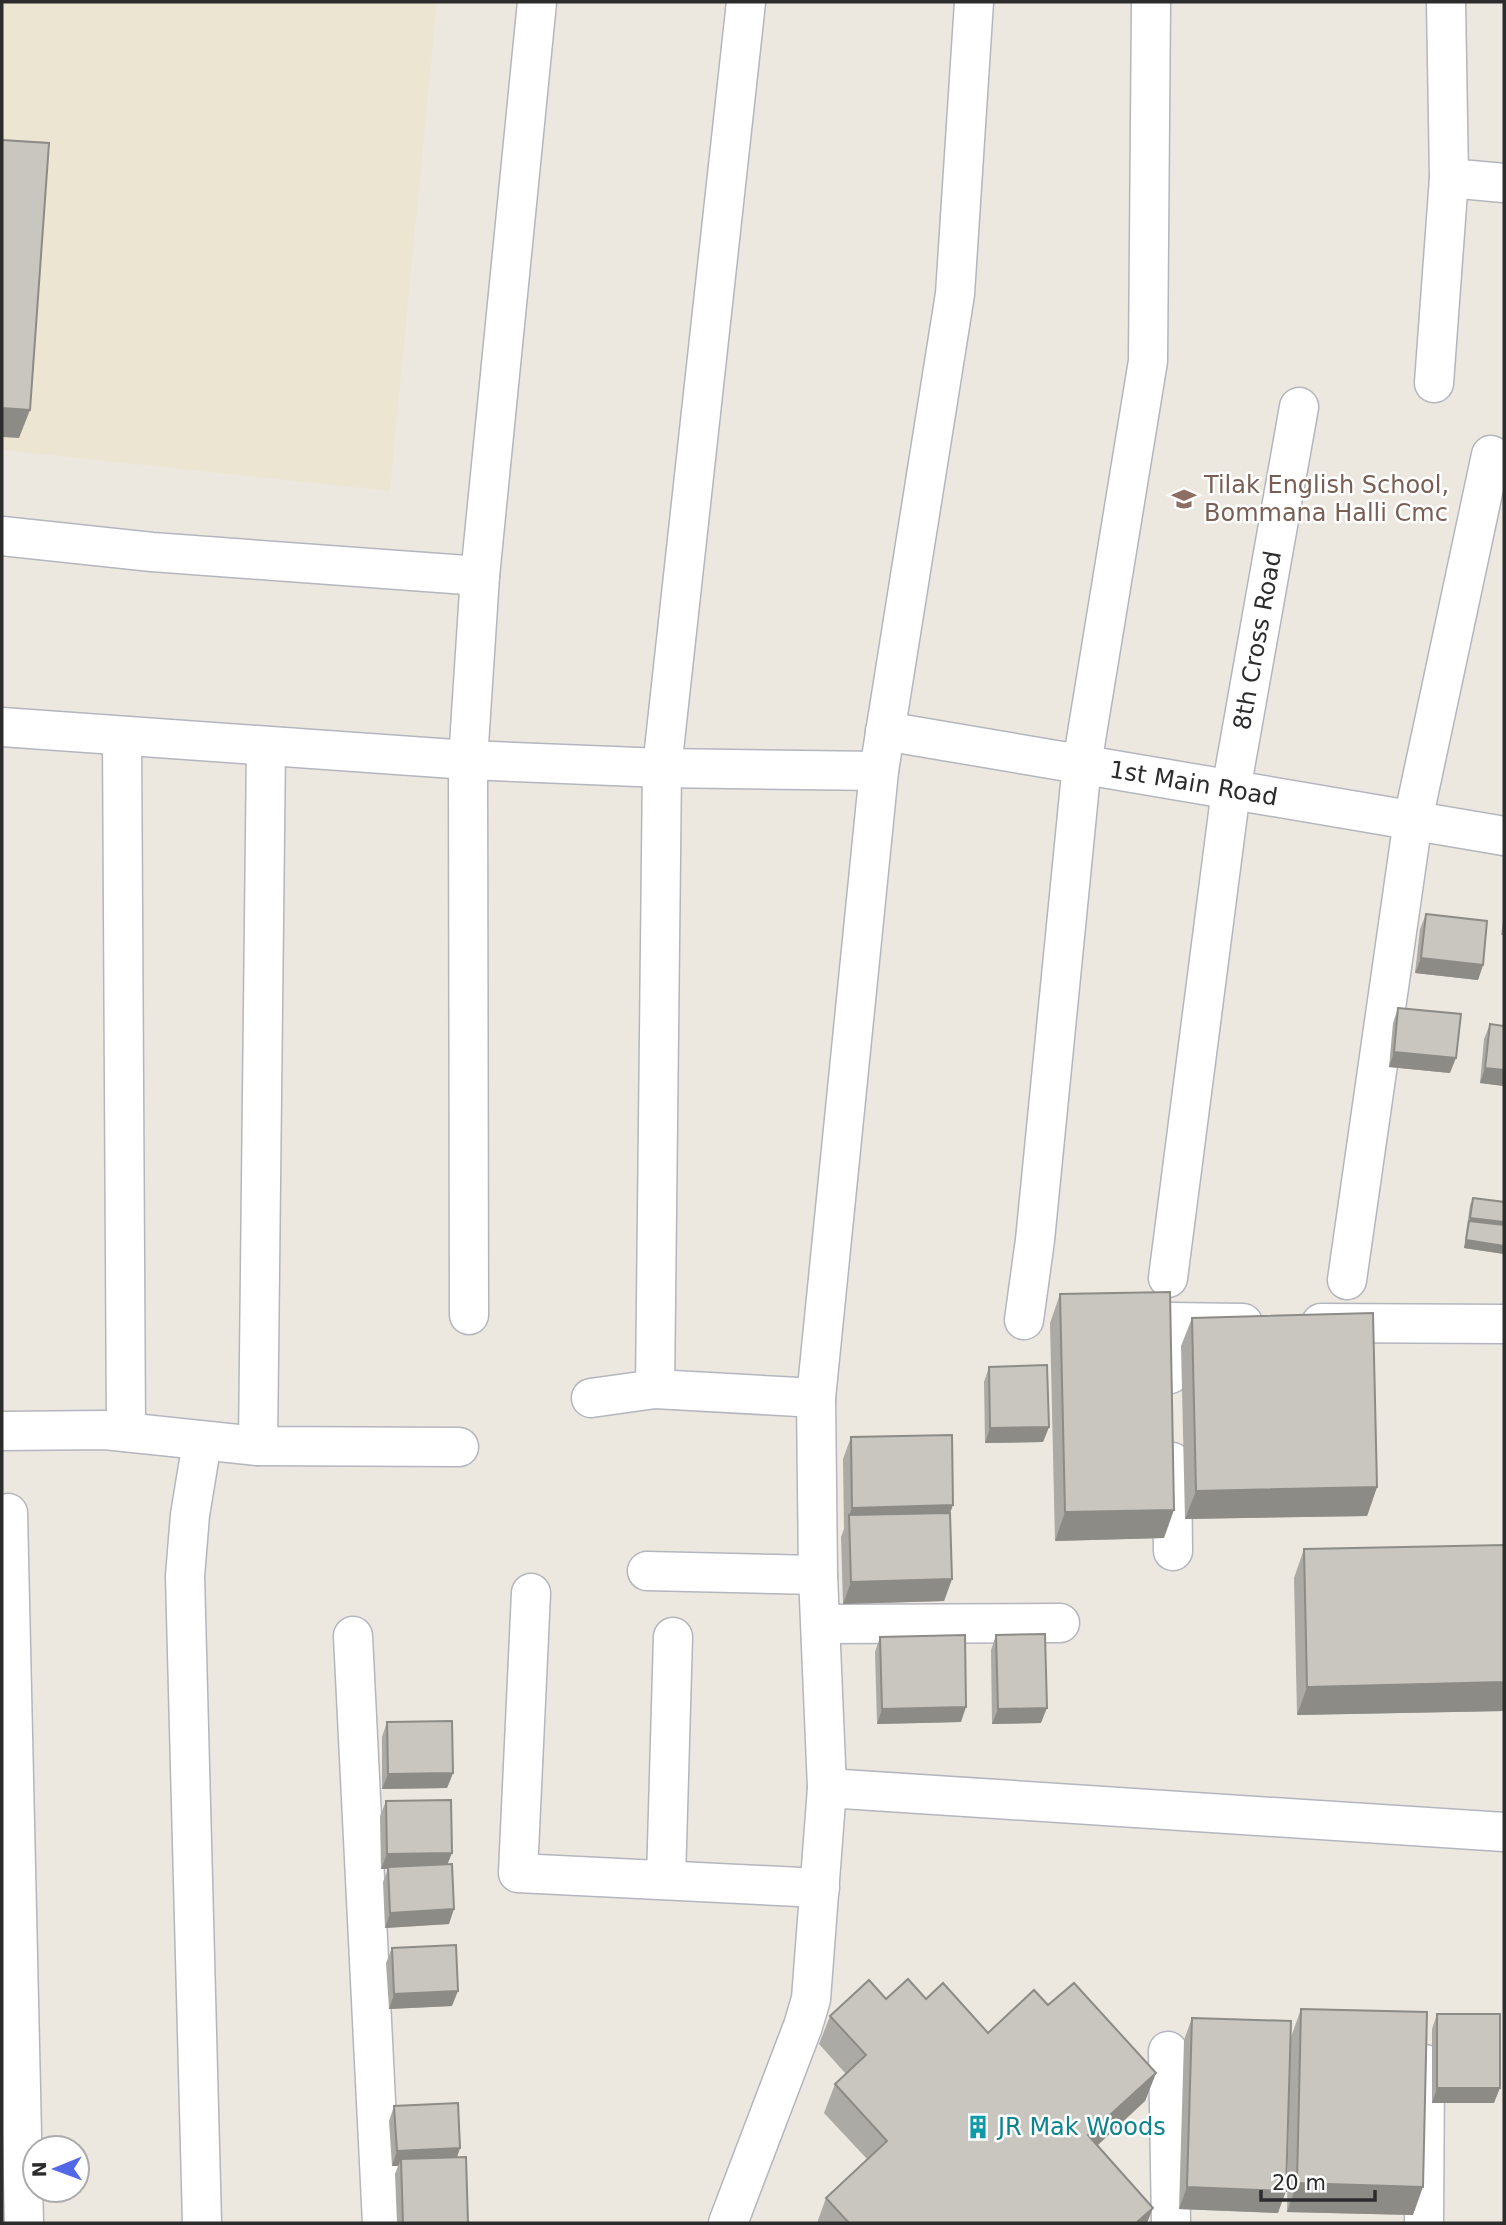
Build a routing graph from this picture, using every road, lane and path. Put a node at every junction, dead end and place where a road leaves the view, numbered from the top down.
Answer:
1 (537, 2) edge
2 (746, 2) edge
3 (974, 2) edge
4 (1152, 2) edge
5 (1446, 2) edge
6 (1449, 178) junction
7 (1504, 183) edge
8 (1434, 383) dead end
9 (1299, 407) dead end
10 (1491, 455) dead end
11 (2, 536) edge
12 (480, 576) junction
13 (2, 727) edge
14 (885, 731) junction
15 (122, 736) junction
16 (266, 746) junction
17 (468, 761) junction
18 (1082, 764) junction
19 (662, 768) junction
20 (879, 771) junction
21 (1231, 790) junction
22 (1413, 820) junction
23 (1504, 836) edge
24 (1168, 1278) dead end
25 (1347, 1280) dead end
26 (469, 1315) dead end
27 (1024, 1320) dead end
28 (1504, 1324) edge
29 (654, 1389) junction
30 (591, 1398) dead end
31 (816, 1398) junction
32 (2, 1432) edge
33 (126, 1432) junction
34 (202, 1441) junction
35 (258, 1446) junction
36 (459, 1447) dead end
37 (8, 1513) dead end
38 (1173, 1551) dead end
39 (647, 1571) dead end
40 (818, 1575) junction
41 (531, 1593) dead end
42 (1060, 1623) dead end
43 (821, 1624) junction
44 (353, 1636) dead end
45 (673, 1637) dead end
46 (827, 1788) junction
47 (1504, 1832) edge
48 (666, 1881) junction
49 (820, 1888) junction
50 (1425, 2036) edge
51 (1168, 2050) dead end
52 (24, 2223) edge
53 (202, 2223) edge
54 (382, 2223) edge
55 (729, 2223) edge
56 (1171, 2223) edge
57 (1424, 2223) edge

1 - 12 street
2 - 19 street
3 - 14 street
4 - 18 street
5 - 6 street
6 - 7 street
6 - 8 street
9 - 21 street, 8th Cross Road
10 - 22 street
11 - 12 street
12 - 17 street
13 - 15 street
14 - 18 street, 1st Main Road
14 - 20 street
15 - 16 street
15 - 33 street
16 - 17 street
16 - 35 street
17 - 19 street
17 - 26 street
18 - 21 street, 1st Main Road
18 - 27 street
19 - 20 street
19 - 29 street
20 - 31 street
21 - 22 street, 1st Main Road
21 - 24 street, 8th Cross Road
22 - 23 street, 1st Main Road
22 - 25 street
28 - 38 street
29 - 30 street
29 - 31 street
31 - 40 street
32 - 33 street
33 - 34 street
34 - 35 street
34 - 53 street
35 - 36 street
37 - 52 street
39 - 40 street
40 - 43 street
41 - 48 street
42 - 43 street
43 - 46 street
44 - 54 street
45 - 48 street
46 - 47 street
46 - 49 street
48 - 49 street
49 - 55 street
50 - 57 street
51 - 56 street

